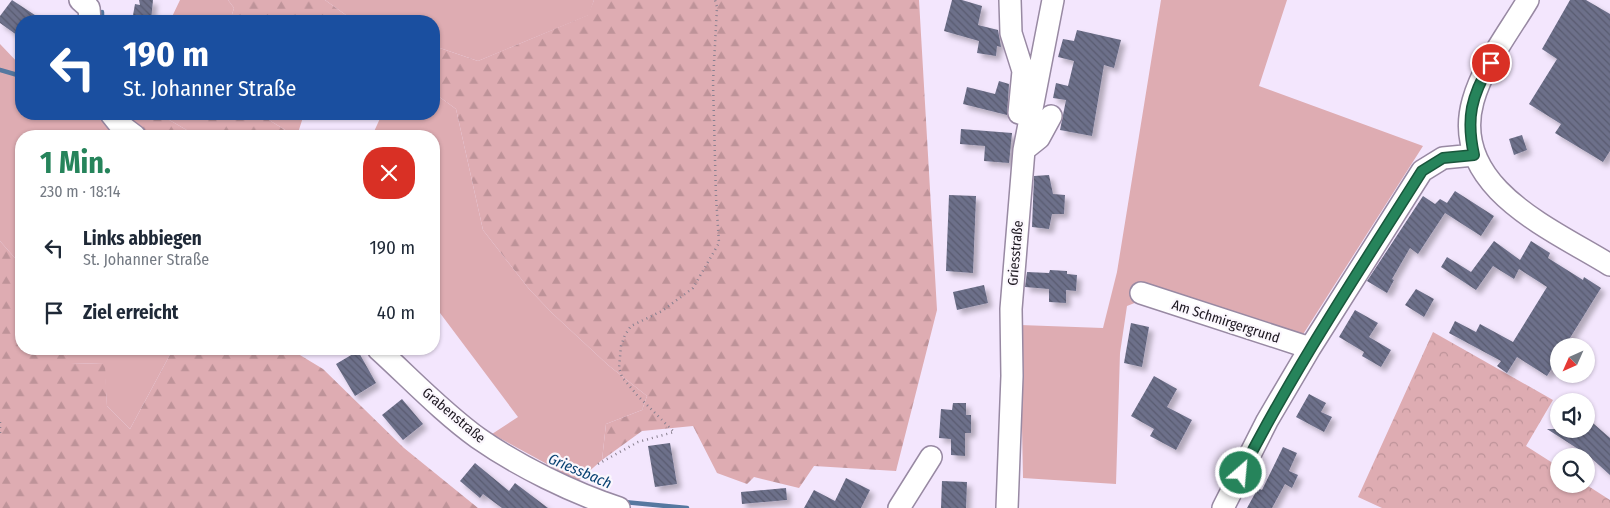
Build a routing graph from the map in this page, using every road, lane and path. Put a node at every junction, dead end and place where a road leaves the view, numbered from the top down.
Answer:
1 (80, 0) edge
2 (715, 0) edge
3 (1010, 0) edge
4 (1053, 0) edge
5 (1528, 0) edge
6 (90, 15) edge
7 (1051, 116) dead end
8 (116, 120) edge
9 (127, 130) edge
10 (1024, 150) junction
11 (1474, 155) junction
12 (1610, 265) edge
13 (1141, 293) dead end
14 (1310, 348) junction
15 (385, 355) edge
16 (0, 422) edge
17 (0, 436) edge
18 (931, 457) dead end
19 (598, 464) dead end
20 (619, 508) edge
21 (899, 508) edge
22 (1007, 508) edge
23 (1223, 508) edge

1 - 6 street
2 - 19 path
3 - 10 street
4 - 10 street, Griesstraße
5 - 11 street
7 - 10 street
8 - 9 street
10 - 22 street, Griesstraße
11 - 12 street
11 - 14 street
13 - 14 street, Am Schmirgergrund
14 - 23 street
15 - 20 street, Grabenstraße
16 - 17 path
18 - 21 street

